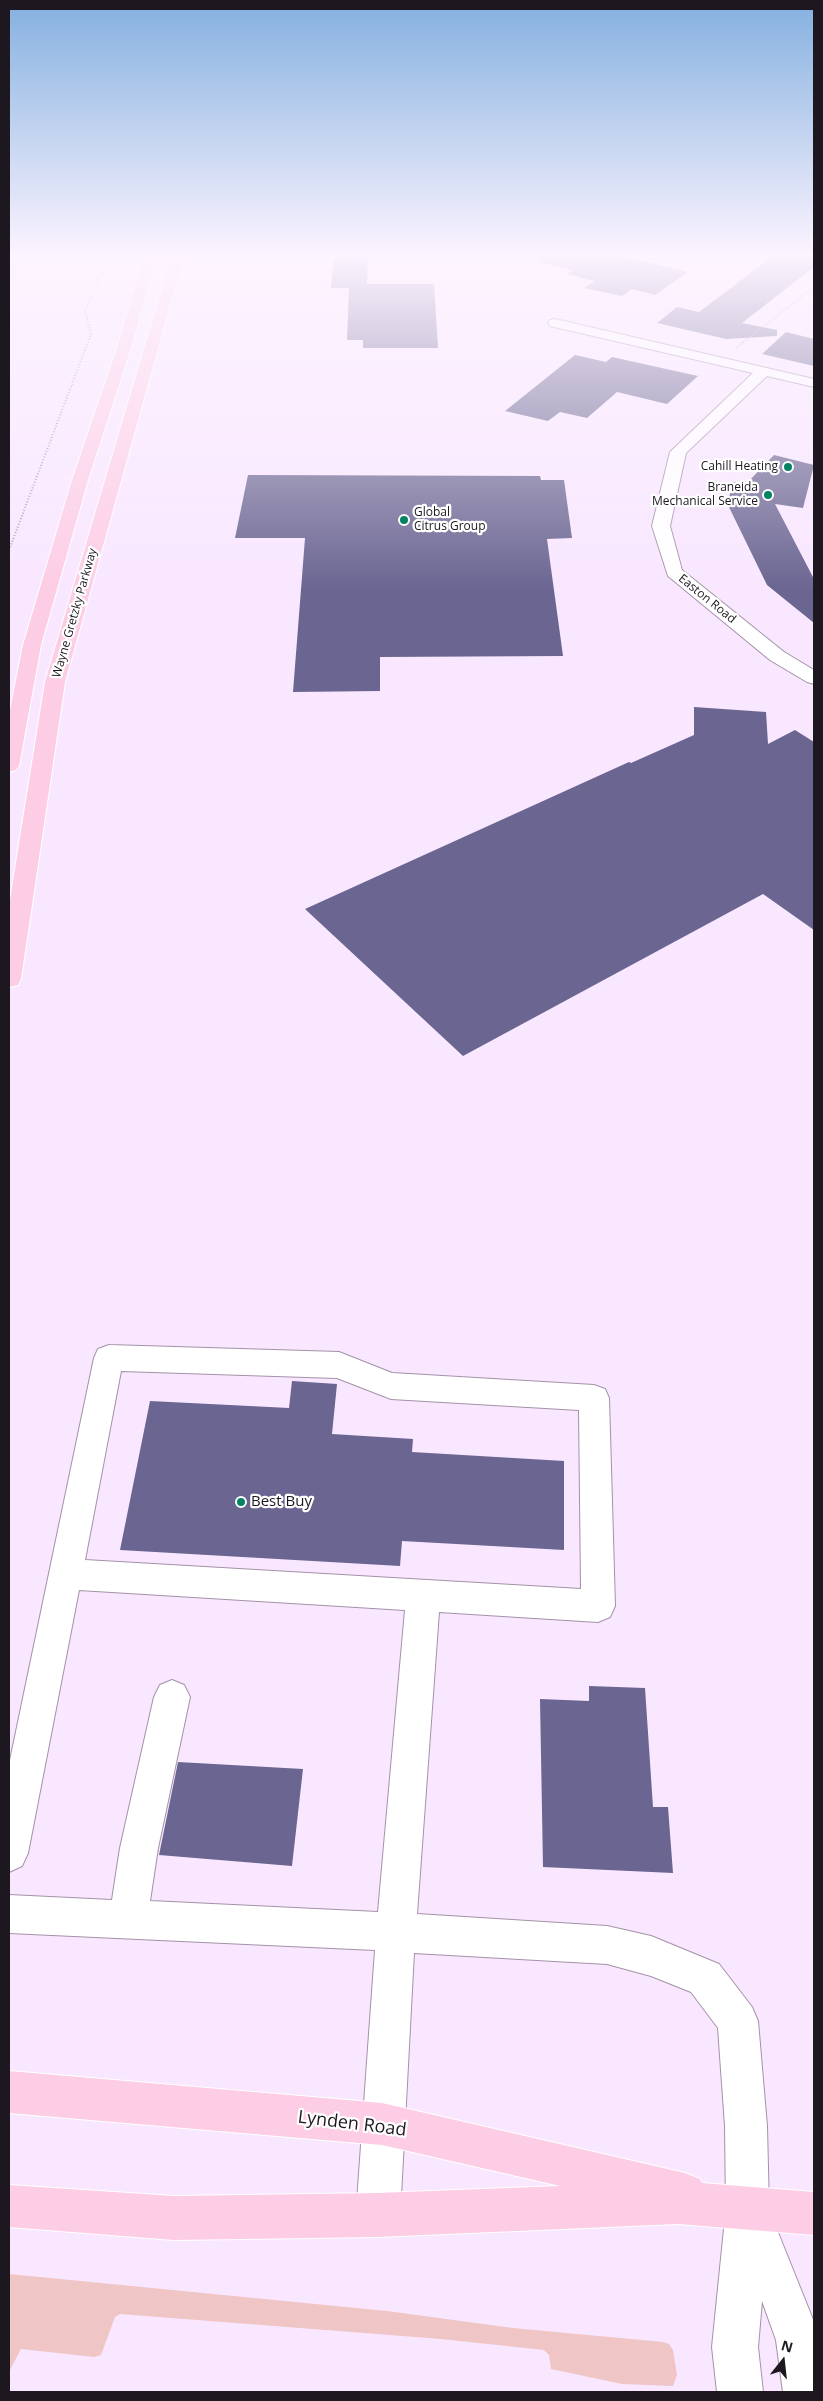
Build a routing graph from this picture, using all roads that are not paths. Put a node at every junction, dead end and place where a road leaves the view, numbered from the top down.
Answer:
1 (118, 367) edge
2 (146, 367) edge
3 (748, 367) edge
4 (764, 371) junction
5 (814, 383) edge
6 (814, 678) edge
7 (9, 766) edge
8 (9, 979) edge
9 (66, 1574) junction
10 (423, 1595) junction
11 (172, 1697) dead end
12 (9, 1853) edge
13 (9, 1914) edge
14 (128, 1920) junction
15 (396, 1932) junction
16 (9, 2092) edge
17 (382, 2124) junction
18 (9, 2206) edge
19 (748, 2209) junction
20 (814, 2214) edge
21 (378, 2215) junction
22 (740, 2392) edge
23 (806, 2392) edge

1 - 7 main road
2 - 8 main road, Wayne Gretzky Parkway
3 - 4 street
4 - 5 street
4 - 6 street, Easton Road
9 - 10 street
9 - 10 street
9 - 12 street
10 - 15 street
11 - 14 street
13 - 14 street
14 - 15 street
15 - 17 street
15 - 19 street
16 - 17 main road, Lynden Road
17 - 19 main road, Lynden Road
17 - 21 street
18 - 21 main road, Lynden Road
19 - 20 main road, Lynden Road
19 - 21 main road, Lynden Road
19 - 22 street
19 - 23 street

